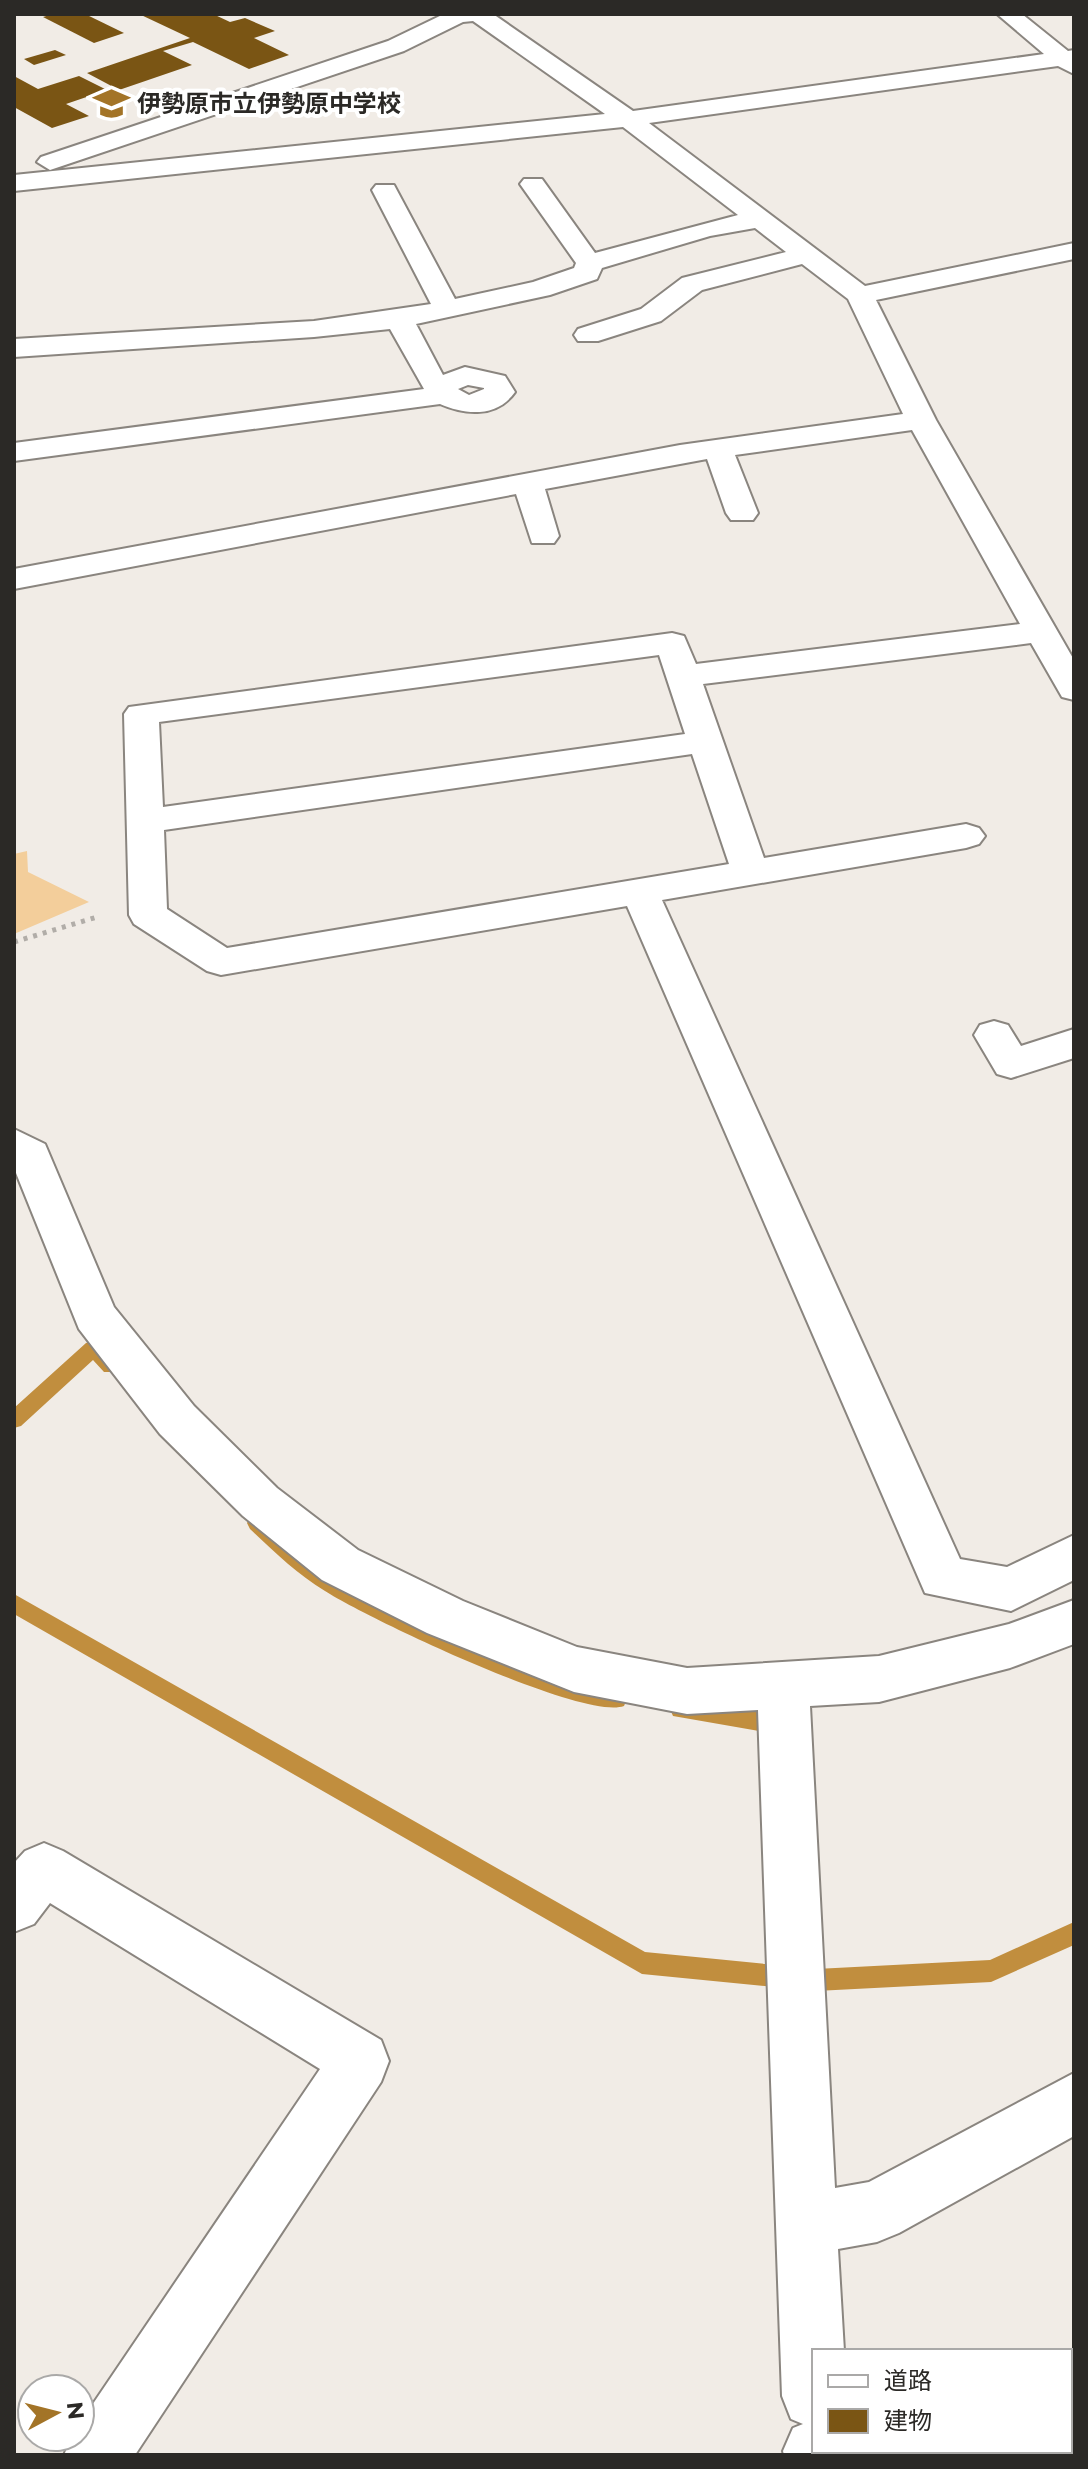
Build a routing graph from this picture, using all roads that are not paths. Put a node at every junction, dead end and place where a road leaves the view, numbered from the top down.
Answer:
1 (1008, 14) edge
2 (466, 15) edge
3 (1071, 61) edge
4 (628, 119) junction
5 (14, 175) edge
6 (14, 183) edge
7 (533, 184) dead end
8 (383, 203) dead end
9 (759, 219) junction
10 (1074, 251) edge
11 (806, 255) junction
12 (589, 263) junction
13 (860, 295) junction
14 (447, 309) junction
15 (400, 319) junction
16 (588, 335) dead end
17 (14, 348) edge
18 (921, 420) junction
19 (718, 449) junction
20 (14, 452) edge
21 (528, 482) junction
22 (742, 513) dead end
23 (543, 536) dead end
24 (14, 579) edge
25 (1056, 649) edge
26 (685, 676) junction
27 (1074, 690) edge
28 (704, 742) junction
29 (147, 821) junction
30 (966, 836) dead end
31 (750, 872) junction
32 (640, 892) junction
33 (1074, 1043) edge
34 (1009, 1063) dead end
35 (14, 1144) edge
36 (1074, 1556) edge
37 (1074, 1622) edge
38 (783, 1685) junction
39 (14, 1905) edge
40 (1074, 2103) edge
41 (806, 2224) junction
42 (812, 2353) edge
43 (97, 2455) edge

1 - 3 street
2 - 4 street
2 - 5 street
3 - 4 street
4 - 6 street
4 - 9 street
7 - 12 street
8 - 14 street
9 - 11 street
9 - 12 street
10 - 13 street
11 - 13 street
11 - 16 street
12 - 14 street
13 - 18 street
14 - 15 street
15 - 17 street
15 - 20 street
18 - 19 street
18 - 25 street
19 - 21 street
19 - 22 street
21 - 23 street
21 - 24 street
25 - 26 street
25 - 27 street
26 - 28 street
26 - 29 street
28 - 29 street
28 - 31 street
29 - 32 street
30 - 31 street
31 - 32 street
32 - 36 street
33 - 34 street
35 - 38 street
37 - 38 street
38 - 41 street
39 - 43 street
40 - 41 street
41 - 42 street

